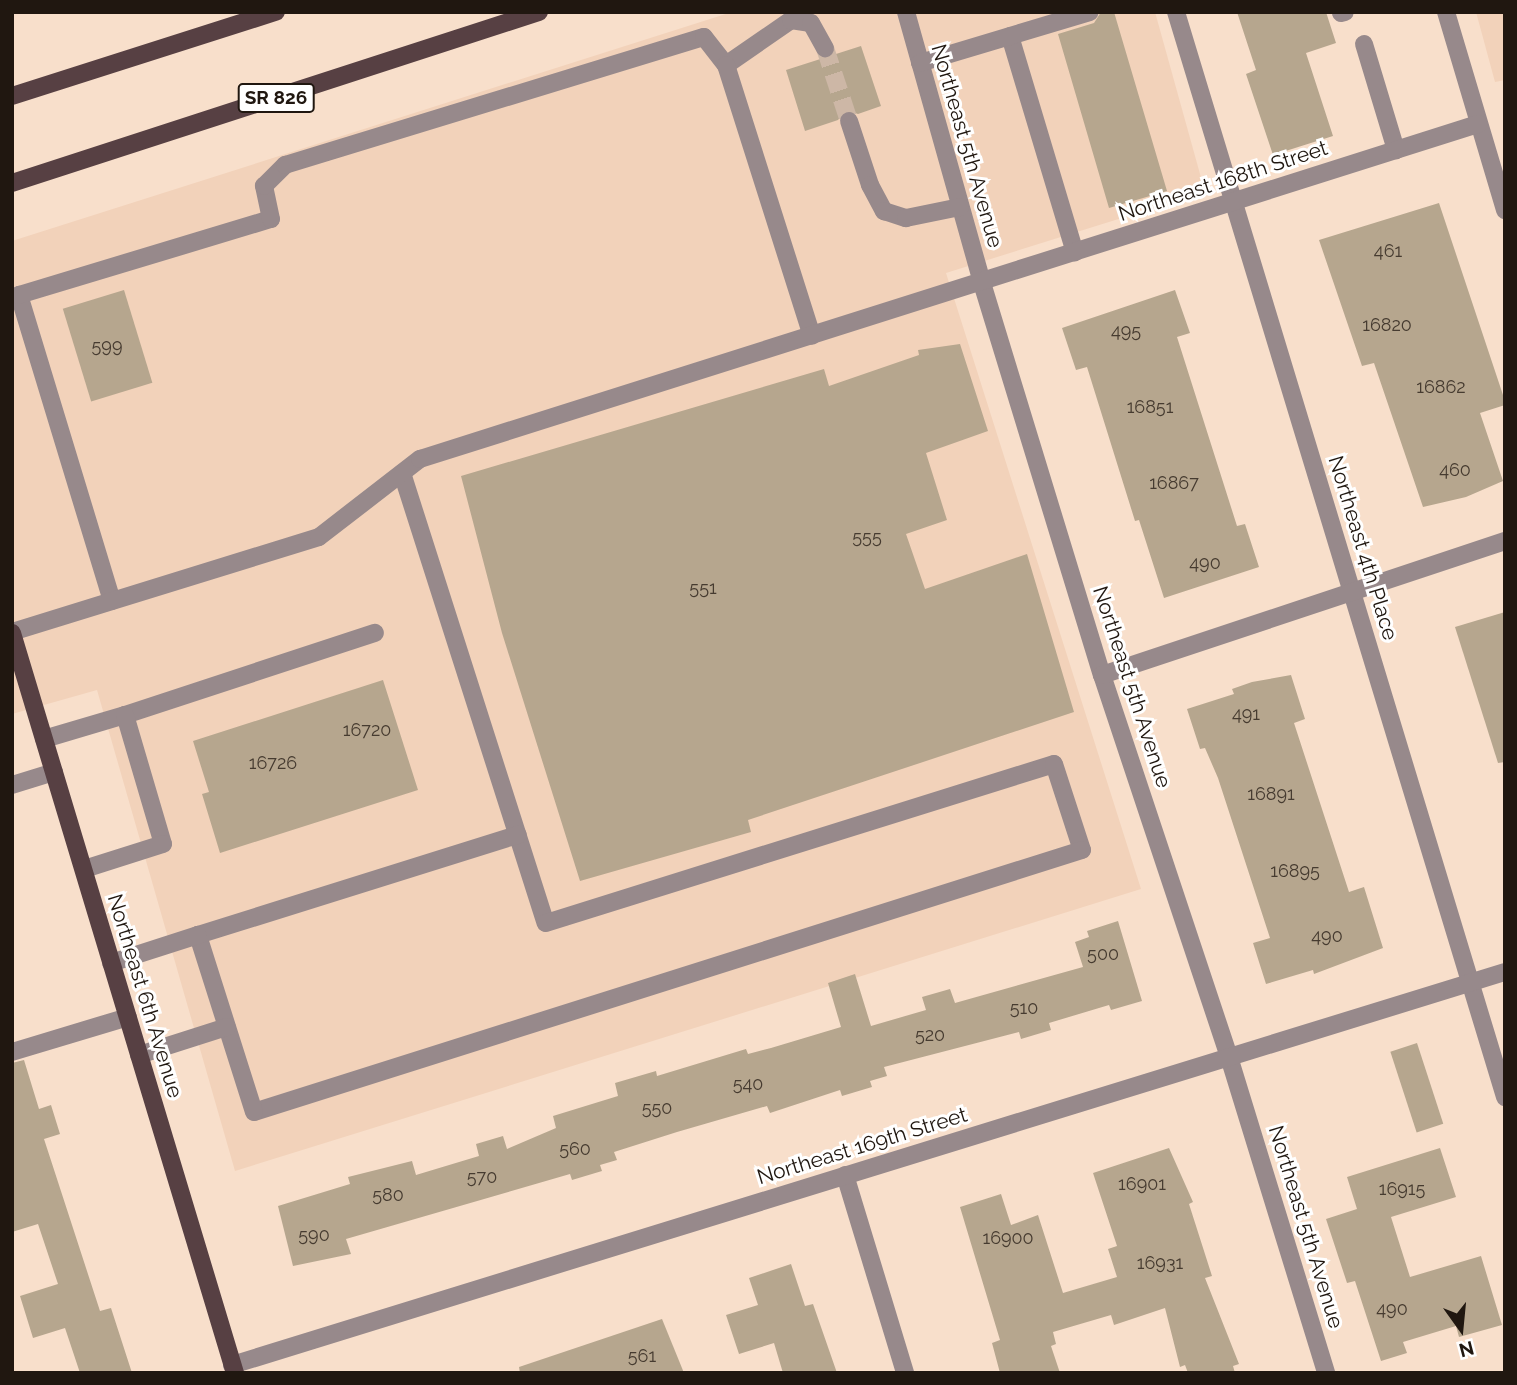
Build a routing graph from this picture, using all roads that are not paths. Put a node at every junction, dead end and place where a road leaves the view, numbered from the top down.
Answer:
1 (276, 12) edge
2 (539, 12) edge
3 (906, 12) edge
4 (1090, 12) edge
5 (1176, 12) edge
6 (1446, 12) edge
7 (1010, 36) junction
8 (1364, 44) dead end
9 (825, 48) tunnel mouth
10 (920, 63) junction
11 (726, 65) junction
12 (12, 96) edge
13 (849, 121) tunnel mouth
14 (1478, 124) junction
15 (1396, 150) junction
16 (12, 183) edge
17 (1232, 201) junction
18 (960, 207) junction
19 (1505, 209) edge
20 (1075, 253) junction
21 (982, 283) junction
22 (812, 336) junction
23 (402, 473) junction
24 (1505, 541) edge
25 (1353, 590) junction
26 (112, 601) junction
27 (12, 632) edge
28 (375, 633) dead end
29 (17, 669) edge
30 (1102, 675) junction
31 (125, 715) junction
32 (44, 738) junction
33 (54, 772) junction
34 (12, 785) edge
35 (518, 835) junction
36 (83, 869) junction
37 (198, 935) junction
38 (111, 963) junction
39 (1505, 972) edge
40 (1469, 984) junction
41 (128, 1017) junction
42 (227, 1027) junction
43 (12, 1052) edge
44 (139, 1055) junction
45 (1229, 1057) junction
46 (1505, 1097) edge
47 (845, 1175) junction
48 (234, 1369) edge
49 (905, 1373) edge
50 (1326, 1373) edge

1 - 12 main road
2 - 16 main road, SR 826
3 - 10 street, Northeast 5th Avenue
4 - 7 street
5 - 17 street, Northeast 4th Place
6 - 14 street
7 - 10 street
7 - 20 street
8 - 15 street
9 - 11 street
10 - 18 street, Northeast 5th Avenue
11 - 22 street
11 - 26 street
13 - 18 street
14 - 15 street, Northeast 168th Street
14 - 19 street
15 - 17 street, Northeast 168th Street
17 - 20 street, Northeast 168th Street
17 - 25 street, Northeast 4th Place
18 - 21 street, Northeast 5th Avenue
20 - 21 street, Northeast 168th Street
21 - 22 street, Northeast 168th Street
21 - 30 street, Northeast 5th Avenue
22 - 23 street, Northeast 168th Street
23 - 26 street, Northeast 168th Street
23 - 35 street
24 - 25 street
25 - 30 street
25 - 40 street, Northeast 4th Place
26 - 27 street, Northeast 168th Street
27 - 29 main road, Northeast 6th Avenue
28 - 31 street
29 - 32 main road, Northeast 6th Avenue
30 - 45 street, Northeast 5th Avenue
31 - 32 street
31 - 36 street
32 - 33 main road, Northeast 6th Avenue
33 - 34 street
33 - 36 main road, Northeast 6th Avenue
35 - 37 street
35 - 42 street
36 - 38 main road, Northeast 6th Avenue
37 - 38 street
37 - 42 street
38 - 41 main road, Northeast 6th Avenue
39 - 40 street, Northeast 169th Street
40 - 45 street, Northeast 169th Street
40 - 46 street, Northeast 4th Place
41 - 43 street
41 - 44 main road, Northeast 6th Avenue
42 - 44 street
44 - 48 main road, Northeast 6th Avenue
45 - 47 street, Northeast 169th Street
45 - 50 street, Northeast 5th Avenue
47 - 48 street, Northeast 169th Street
47 - 49 street

